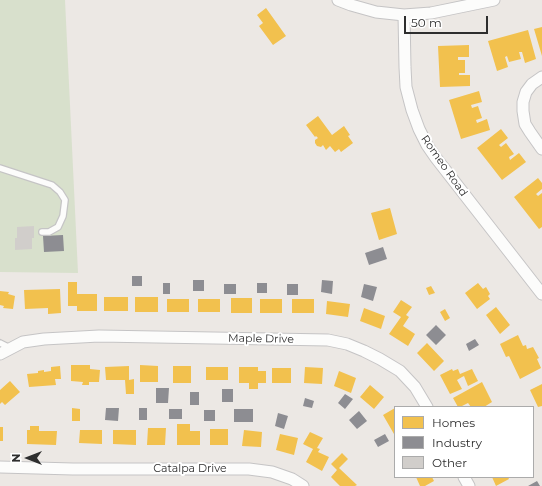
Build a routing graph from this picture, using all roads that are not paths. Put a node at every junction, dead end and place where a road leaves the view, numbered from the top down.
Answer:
1 (338, 0) edge
2 (494, 0) edge
3 (404, 15) junction
4 (542, 77) edge
5 (542, 149) edge
6 (0, 168) edge
7 (42, 232) dead end
8 (542, 294) edge
9 (5, 346) edge
10 (0, 354) edge
11 (426, 406) edge
12 (0, 467) edge
13 (303, 486) edge

1 - 3 street
2 - 3 street
3 - 8 street, Romeo Road
4 - 5 street
6 - 7 lane
9 - 10 street, Maple Drive
9 - 11 street, Maple Drive
12 - 13 street, Catalpa Drive

